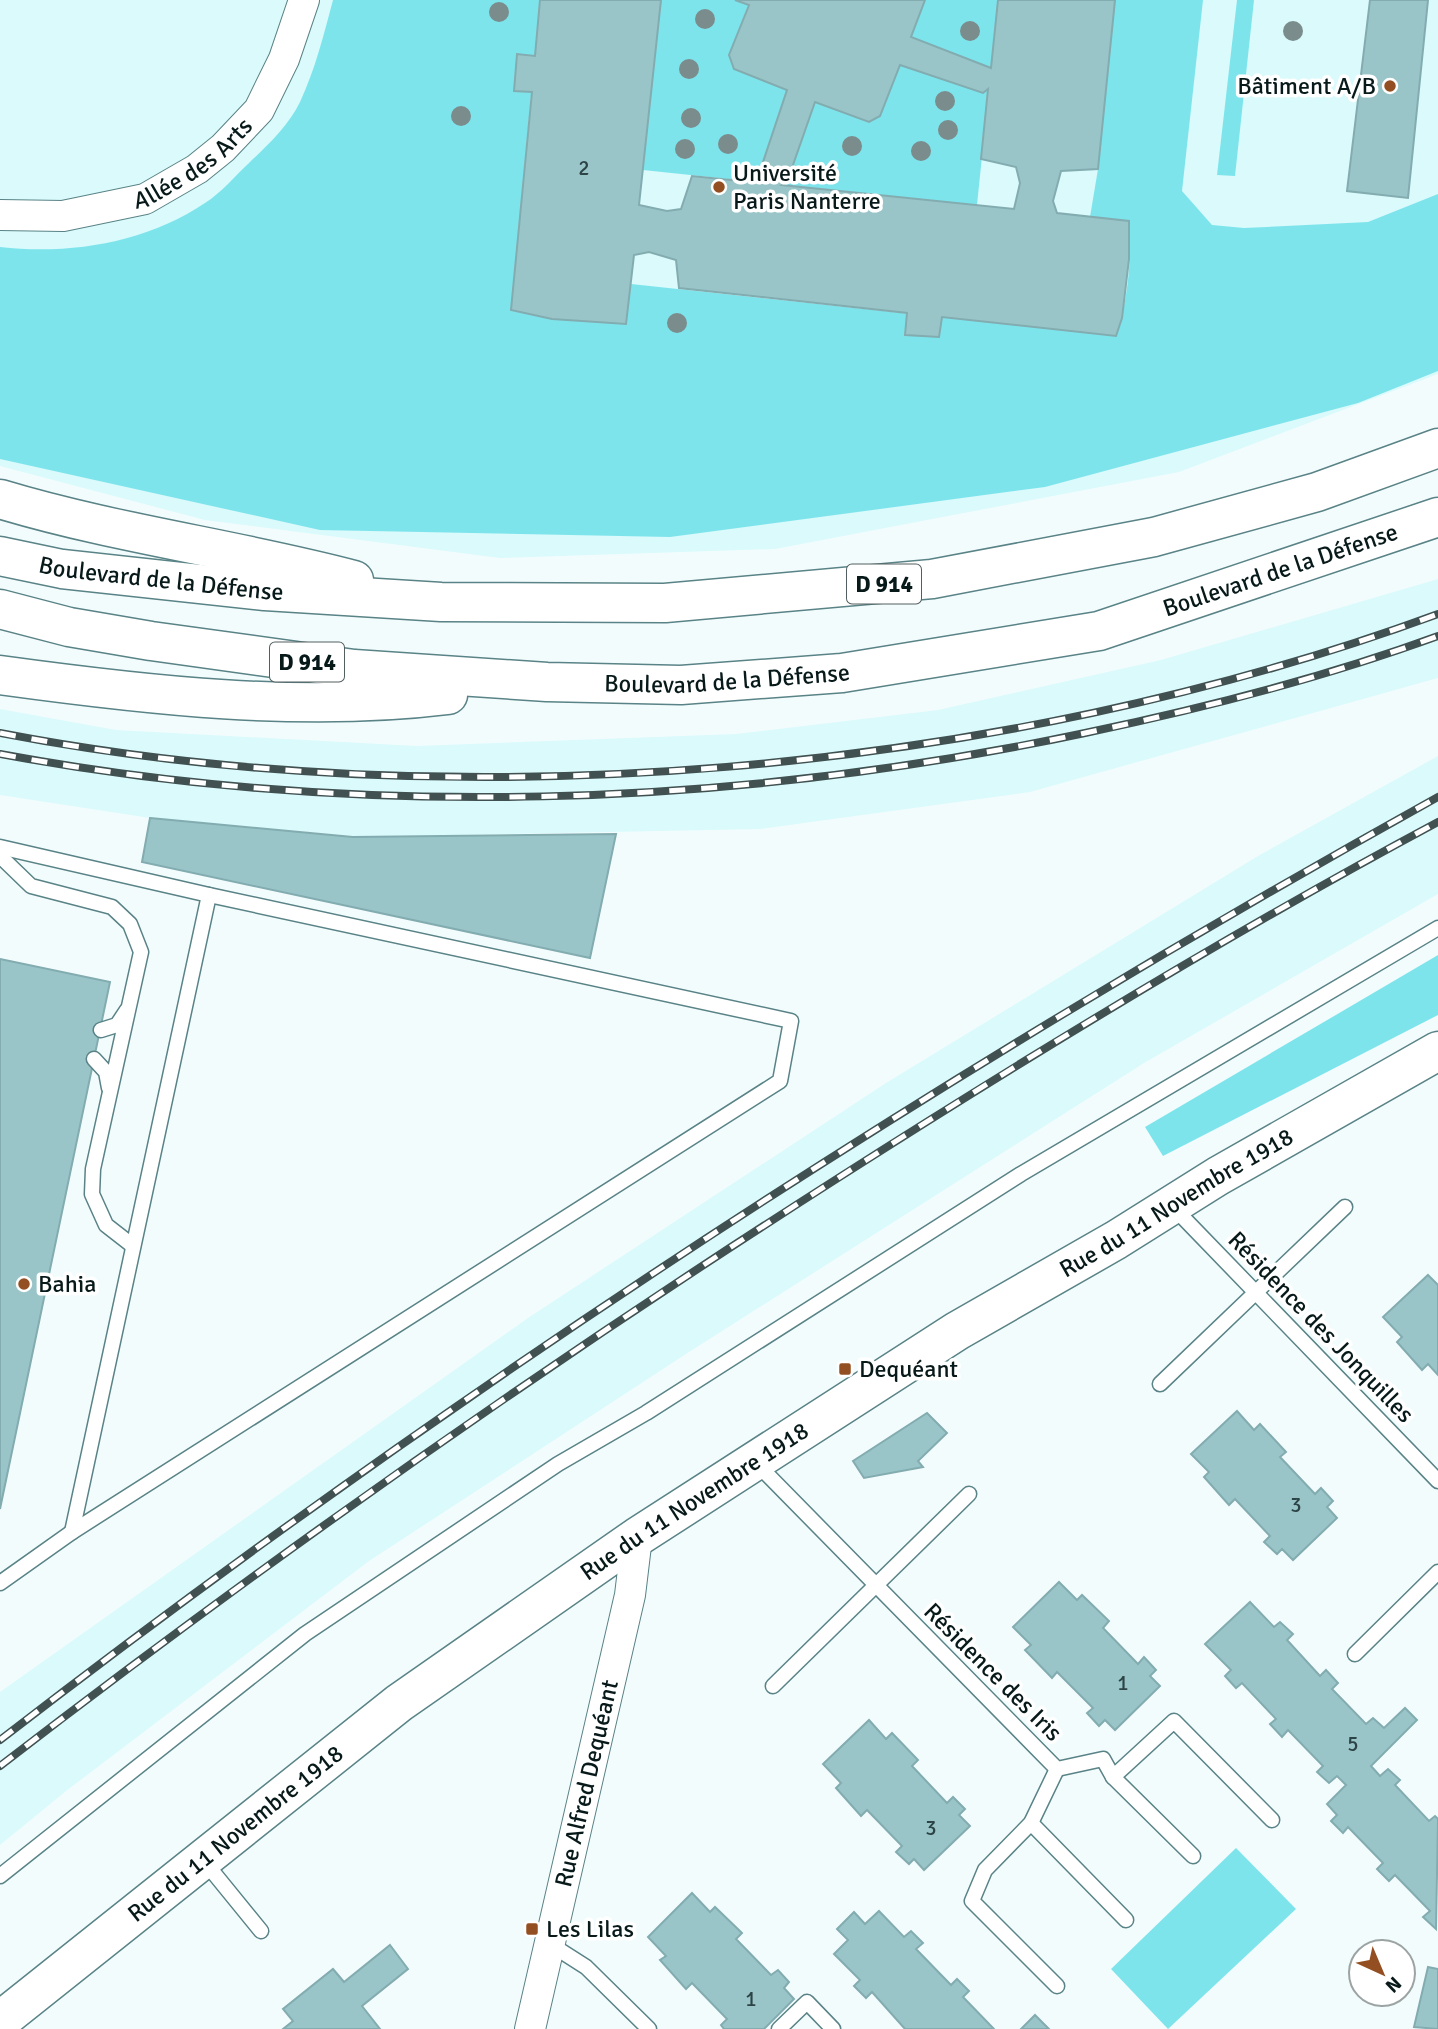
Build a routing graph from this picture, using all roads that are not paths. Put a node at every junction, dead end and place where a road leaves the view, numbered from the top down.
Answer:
1 (304, 0) edge
2 (0, 215) edge
3 (1438, 436) edge
4 (1438, 448) edge
5 (1317, 492) junction
6 (0, 499) edge
7 (1438, 517) edge
8 (1438, 540) edge
9 (0, 556) edge
10 (441, 602) junction
11 (0, 609) edge
12 (1100, 631) junction
13 (0, 675) edge
14 (548, 682) junction
15 (0, 847) edge
16 (0, 856) edge
17 (208, 895) junction
18 (1438, 928) edge
19 (131, 1003) junction
20 (101, 1030) dead end
21 (1438, 1051) edge
22 (94, 1059) dead end
23 (111, 1097) junction
24 (1171, 1205) junction
25 (1345, 1207) dead end
26 (133, 1246) junction
27 (1255, 1293) junction
28 (1160, 1384) dead end
29 (753, 1459) junction
30 (1438, 1481) edge
31 (970, 1494) dead end
32 (72, 1532) junction
33 (637, 1537) junction
34 (1438, 1572) edge
35 (0, 1583) edge
36 (874, 1586) junction
37 (1355, 1654) dead end
38 (774, 1686) dead end
39 (1057, 1769) junction
40 (1113, 1777) junction
41 (1272, 1820) dead end
42 (1031, 1823) junction
43 (1193, 1856) dead end
44 (203, 1860) junction
45 (0, 1876) edge
46 (1126, 1920) dead end
47 (261, 1931) dead end
48 (550, 1944) junction
49 (1057, 1986) dead end
50 (10, 2020) edge
51 (530, 2029) edge
52 (649, 2029) edge
53 (779, 2029) edge
54 (833, 2029) edge

1 - 2 street, Allée des Arts
3 - 5 main road
4 - 5 main road, Boulevard de la Défense / D 914
5 - 10 main road, Boulevard de la Défense / D 914
6 - 10 main road
7 - 12 main road, Boulevard de la Défense / D 914
8 - 12 main road
9 - 10 main road, Boulevard de la Défense / D 914
11 - 14 main road, Boulevard de la Défense / D 914
12 - 14 main road, Boulevard de la Défense / D 914
13 - 14 main road
15 - 17 lane
16 - 19 lane
17 - 26 lane
17 - 32 lane
18 - 45 lane
19 - 20 lane
19 - 23 lane
21 - 24 main road, Rue du 11 Novembre 1918
22 - 23 lane
23 - 26 lane
24 - 27 lane, Résidence des Jonquilles
24 - 29 main road, Rue du 11 Novembre 1918
25 - 27 lane
26 - 32 lane
27 - 28 lane
27 - 30 lane, Résidence des Jonquilles
29 - 33 main road, Rue du 11 Novembre 1918
29 - 36 lane, Résidence des Iris
31 - 36 lane
32 - 35 lane
33 - 44 main road, Rue du 11 Novembre 1918
33 - 48 street, Rue Alfred Dequéant
34 - 37 lane
36 - 38 lane
36 - 39 lane, Résidence des Iris
39 - 40 lane, Résidence des Iris
39 - 42 lane
40 - 41 lane
40 - 43 lane
42 - 46 lane
42 - 49 lane
44 - 47 lane
44 - 50 main road, Rue du 11 Novembre 1918
48 - 51 street, Rue Alfred Dequéant
48 - 52 lane
53 - 54 lane

